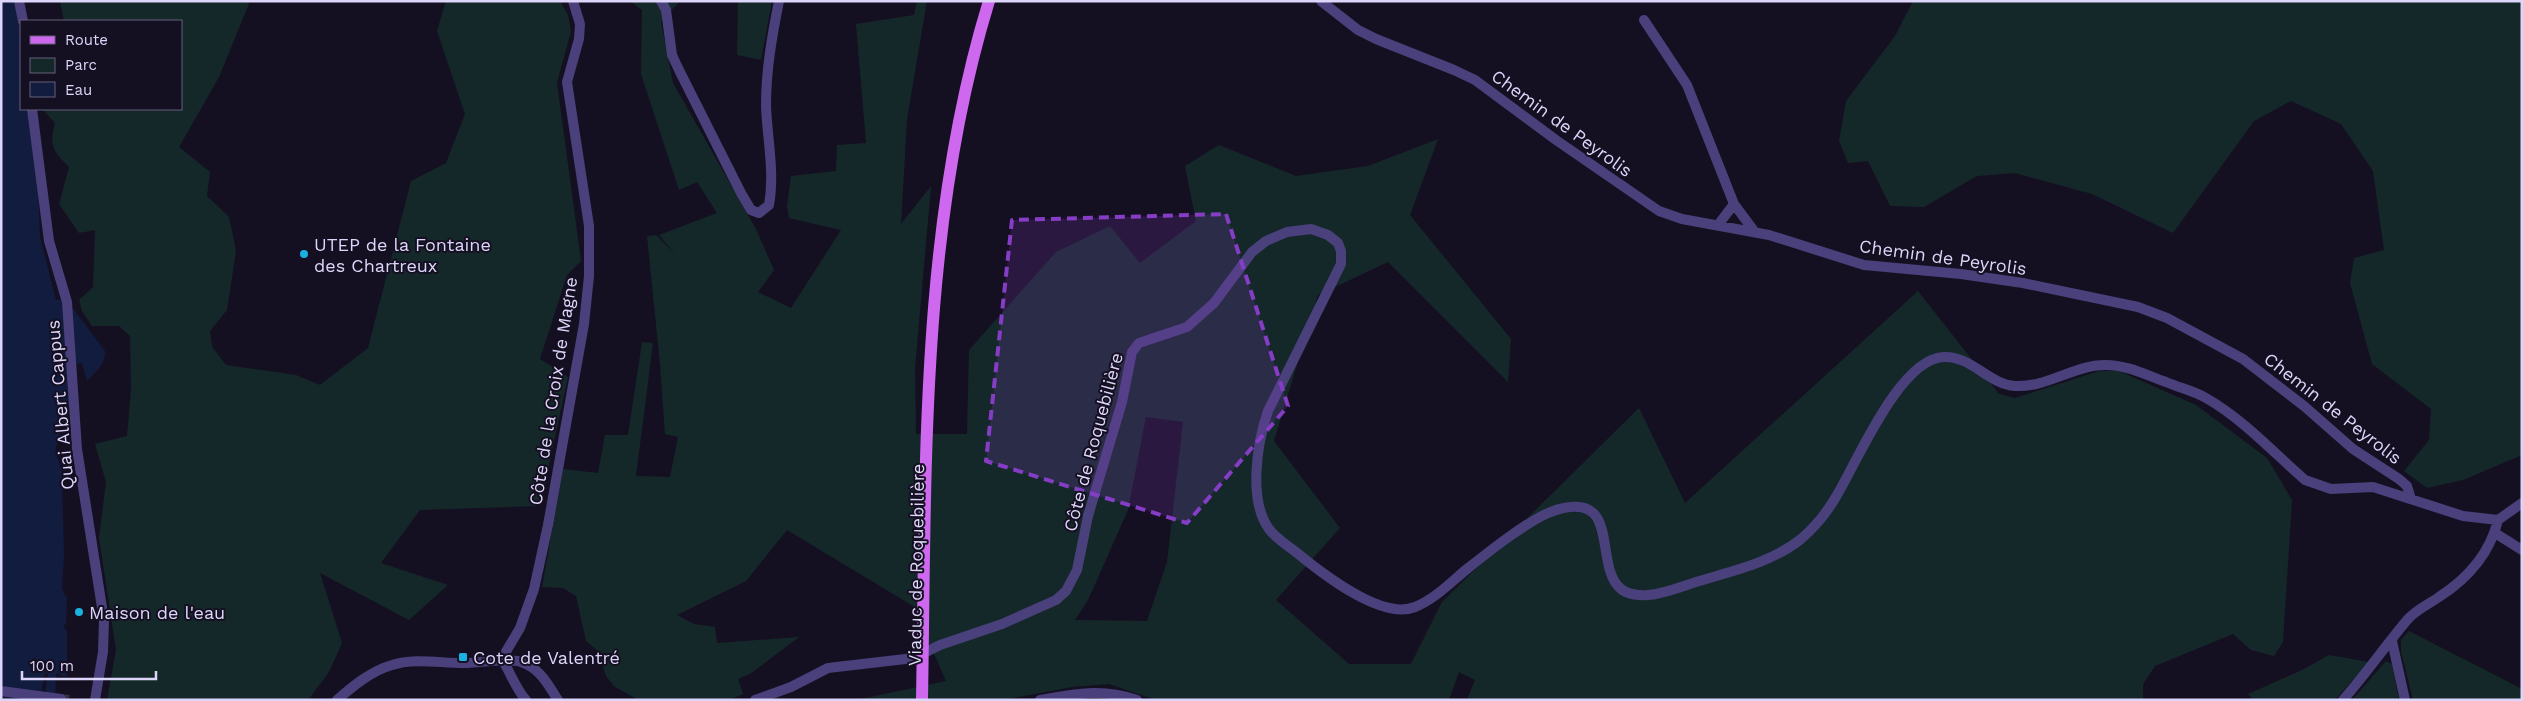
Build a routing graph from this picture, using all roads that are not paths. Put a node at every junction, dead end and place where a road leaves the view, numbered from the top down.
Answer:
1 (20, 1) edge
2 (574, 1) edge
3 (661, 1) edge
4 (778, 1) edge
5 (989, 1) edge
6 (1321, 1) edge
7 (23, 20) edge
8 (1644, 20) dead end
9 (32, 110) edge
10 (1734, 204) junction
11 (1718, 225) junction
12 (1754, 231) junction
13 (931, 431) junction
14 (2411, 499) junction
15 (2522, 503) edge
16 (2498, 520) junction
17 (2494, 533) junction
18 (2522, 550) edge
19 (2392, 641) junction
20 (502, 661) junction
21 (518, 661) junction
22 (514, 678) junction
23 (1, 692) edge
24 (61, 699) edge
25 (95, 700) edge
26 (337, 700) edge
27 (526, 700) edge
28 (558, 700) edge
29 (755, 700) edge
30 (922, 700) edge
31 (930, 700) edge
32 (1040, 700) edge
33 (1137, 700) edge
34 (2343, 700) edge
35 (2405, 700) edge

1 - 7 street
2 - 20 street, Côte de la Croix de Magne
3 - 4 street
5 - 13 main road
6 - 11 street, Chemin de Peyrolis
8 - 10 street
9 - 25 street, Quai Albert Cappus
10 - 11 street
10 - 12 street
11 - 12 street, Chemin de Peyrolis
12 - 14 street, Chemin de Peyrolis
13 - 30 main road, Viaduc de Roquebilière
13 - 31 main road, Viaduc de Roquebilière
14 - 16 street, Côte de Roquebilière
14 - 29 street, Côte de Roquebilière
15 - 16 street
16 - 17 street
17 - 18 street
17 - 19 street
19 - 34 street
19 - 35 street
20 - 21 street
20 - 22 street
20 - 26 street
21 - 22 street
21 - 28 street
22 - 27 street
23 - 24 street
32 - 33 street

